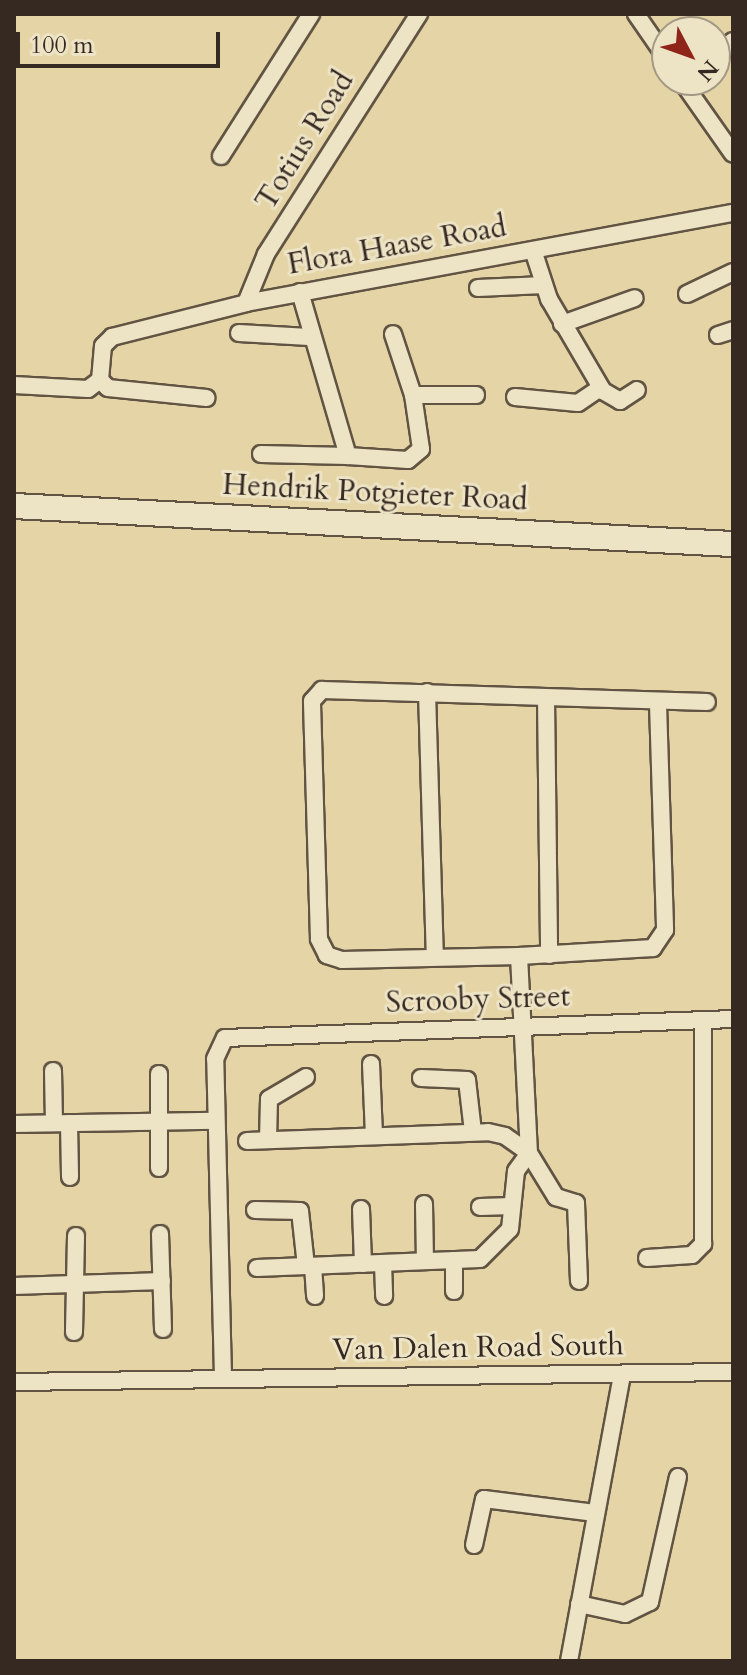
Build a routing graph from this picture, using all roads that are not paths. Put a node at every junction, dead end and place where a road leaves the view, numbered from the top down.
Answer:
1 (311, 14) edge
2 (419, 14) edge
3 (636, 14) edge
4 (651, 36) edge
5 (696, 96) edge
6 (733, 154) edge
7 (221, 156) dead end
8 (733, 213) edge
9 (533, 250) junction
10 (733, 272) edge
11 (544, 285) junction
12 (478, 288) dead end
13 (300, 292) junction
14 (687, 294) dead end
15 (635, 298) dead end
16 (246, 303) junction
17 (562, 324) junction
18 (239, 333) dead end
19 (393, 334) dead end
20 (309, 337) junction
21 (101, 376) junction
22 (14, 385) edge
23 (600, 388) junction
24 (637, 390) dead end
25 (413, 395) junction
26 (476, 395) dead end
27 (515, 397) dead end
28 (206, 398) dead end
29 (261, 454) dead end
30 (348, 456) junction
31 (14, 506) edge
32 (733, 544) edge
33 (427, 692) junction
34 (546, 698) junction
35 (707, 702) dead end
36 (658, 704) junction
37 (549, 955) junction
38 (519, 956) junction
39 (435, 957) junction
40 (733, 1019) edge
41 (703, 1023) junction
42 (519, 1027) junction
43 (371, 1064) dead end
44 (53, 1071) dead end
45 (159, 1074) dead end
46 (306, 1077) dead end
47 (421, 1078) dead end
48 (216, 1121) junction
49 (159, 1122) junction
50 (62, 1123) junction
51 (14, 1124) edge
52 (473, 1132) junction
53 (374, 1136) junction
54 (268, 1140) junction
55 (247, 1141) dead end
56 (529, 1153) junction
57 (159, 1168) dead end
58 (70, 1177) dead end
59 (424, 1204) dead end
60 (512, 1206) junction
61 (480, 1207) dead end
62 (361, 1209) dead end
63 (255, 1210) dead end
64 (160, 1234) dead end
65 (76, 1236) dead end
66 (647, 1258) dead end
67 (454, 1260) junction
68 (425, 1261) junction
69 (383, 1263) junction
70 (363, 1264) junction
71 (310, 1266) junction
72 (257, 1268) dead end
73 (162, 1281) junction
74 (579, 1281) dead end
75 (75, 1284) junction
76 (14, 1286) edge
77 (454, 1291) dead end
78 (315, 1296) dead end
79 (384, 1296) dead end
80 (163, 1329) dead end
81 (74, 1332) dead end
82 (733, 1372) edge
83 (622, 1374) junction
84 (223, 1377) junction
85 (14, 1382) edge
86 (678, 1477) dead end
87 (595, 1513) junction
88 (474, 1545) dead end
89 (579, 1604) junction
90 (569, 1661) edge

1 - 7 street
2 - 16 street, Totius Road
3 - 4 street
5 - 6 street
8 - 9 street, Flora Haase Road
9 - 11 street
9 - 13 street, Flora Haase Road
10 - 14 street
11 - 12 street
11 - 17 street
13 - 16 street, Flora Haase Road
13 - 20 street
15 - 17 street
16 - 21 street, Flora Haase Road
17 - 23 street
18 - 20 street
19 - 25 street
20 - 30 street
21 - 22 street
21 - 28 street
23 - 24 street
23 - 27 street
25 - 26 street
25 - 30 street
29 - 30 street
31 - 32 main road, Hendrik Potgieter Road
33 - 34 street
33 - 39 street
33 - 39 street
34 - 36 street
34 - 37 street
35 - 36 street
36 - 37 street
37 - 38 street
38 - 39 street
38 - 42 street
40 - 41 street, Scrooby Street
41 - 42 street, Scrooby Street
41 - 66 street
42 - 48 street, Scrooby Street
42 - 56 street
43 - 53 street
44 - 50 street
45 - 49 street
46 - 54 street
47 - 52 street
48 - 49 street
48 - 84 street
49 - 50 street
49 - 57 street
50 - 51 street
50 - 58 street
52 - 53 street
52 - 56 street
53 - 54 street
54 - 55 street
56 - 60 street
56 - 74 street
59 - 68 street
60 - 61 street
60 - 67 street
62 - 70 street
63 - 71 street
64 - 73 street
65 - 75 street
67 - 68 street
67 - 77 street
68 - 69 street
69 - 70 street
69 - 79 street
70 - 71 street
71 - 72 street
71 - 78 street
73 - 75 street
73 - 80 street
75 - 76 street
75 - 81 street
82 - 83 street, Van Dalen Road South
83 - 84 street, Van Dalen Road South
83 - 87 street
84 - 85 street, Van Dalen Road South
86 - 89 street
87 - 88 street
87 - 89 street
89 - 90 street

